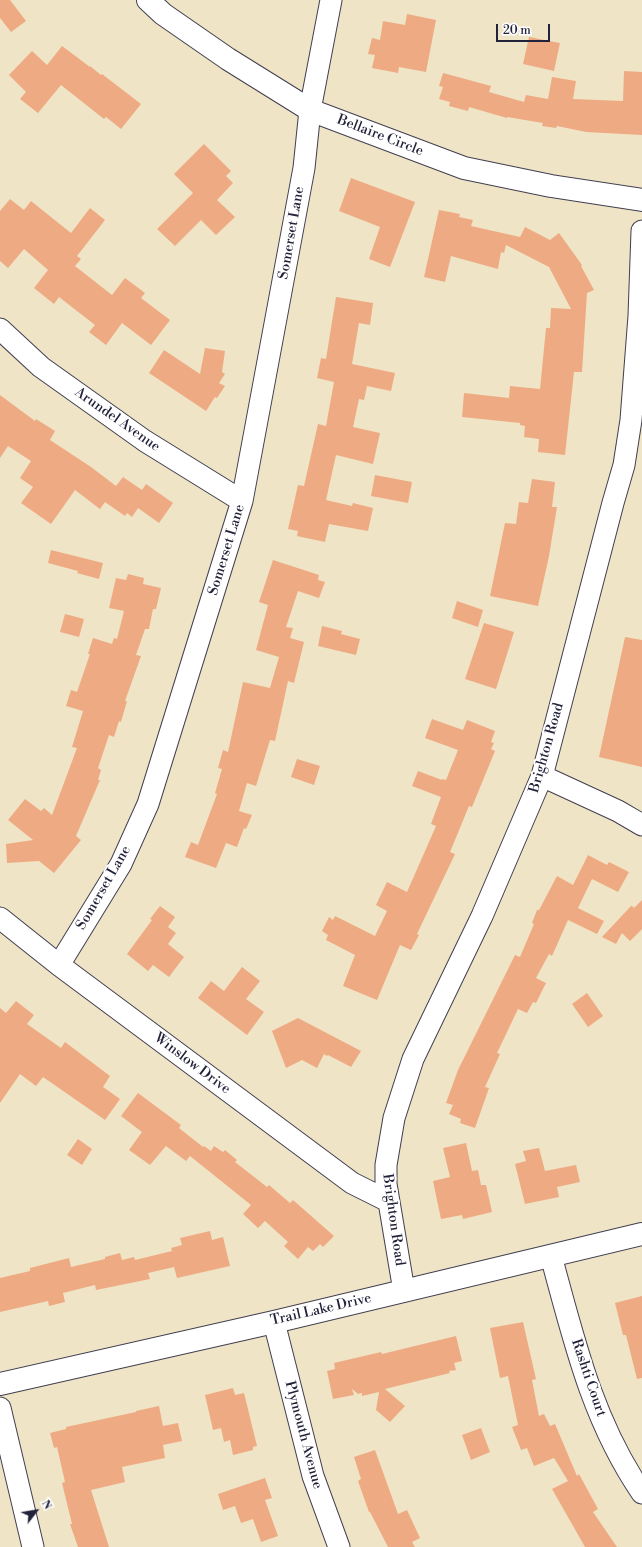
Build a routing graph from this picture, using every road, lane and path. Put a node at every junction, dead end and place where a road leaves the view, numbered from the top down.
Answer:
1 (148, 0) edge
2 (331, 0) edge
3 (310, 110) junction
4 (642, 200) edge
5 (642, 232) edge
6 (0, 329) edge
7 (633, 467) edge
8 (242, 501) junction
9 (542, 776) junction
10 (642, 825) edge
11 (0, 918) edge
12 (59, 964) junction
13 (388, 1201) junction
14 (642, 1234) edge
15 (551, 1256) junction
16 (404, 1291) junction
17 (274, 1322) junction
18 (0, 1384) edge
19 (0, 1408) edge
20 (642, 1493) edge
21 (33, 1547) edge
22 (339, 1547) edge

1 - 3 street, Bellaire Circle
2 - 3 street, Somerset Lane
3 - 4 street, Bellaire Circle
3 - 8 street, Somerset Lane
5 - 7 street, Brighton Road
6 - 8 street, Arundel Avenue
7 - 9 street, Brighton Road
8 - 12 street, Somerset Lane
9 - 10 street
9 - 13 street, Brighton Road
11 - 12 street, Winslow Drive
12 - 13 street, Winslow Drive
13 - 16 street, Brighton Road
14 - 15 street, Trail Lake Drive
15 - 16 street, Trail Lake Drive
15 - 20 street, Rashti Court
16 - 17 street, Trail Lake Drive
17 - 18 street, Trail Lake Drive
17 - 22 street, Plymouth Avenue
19 - 21 street

